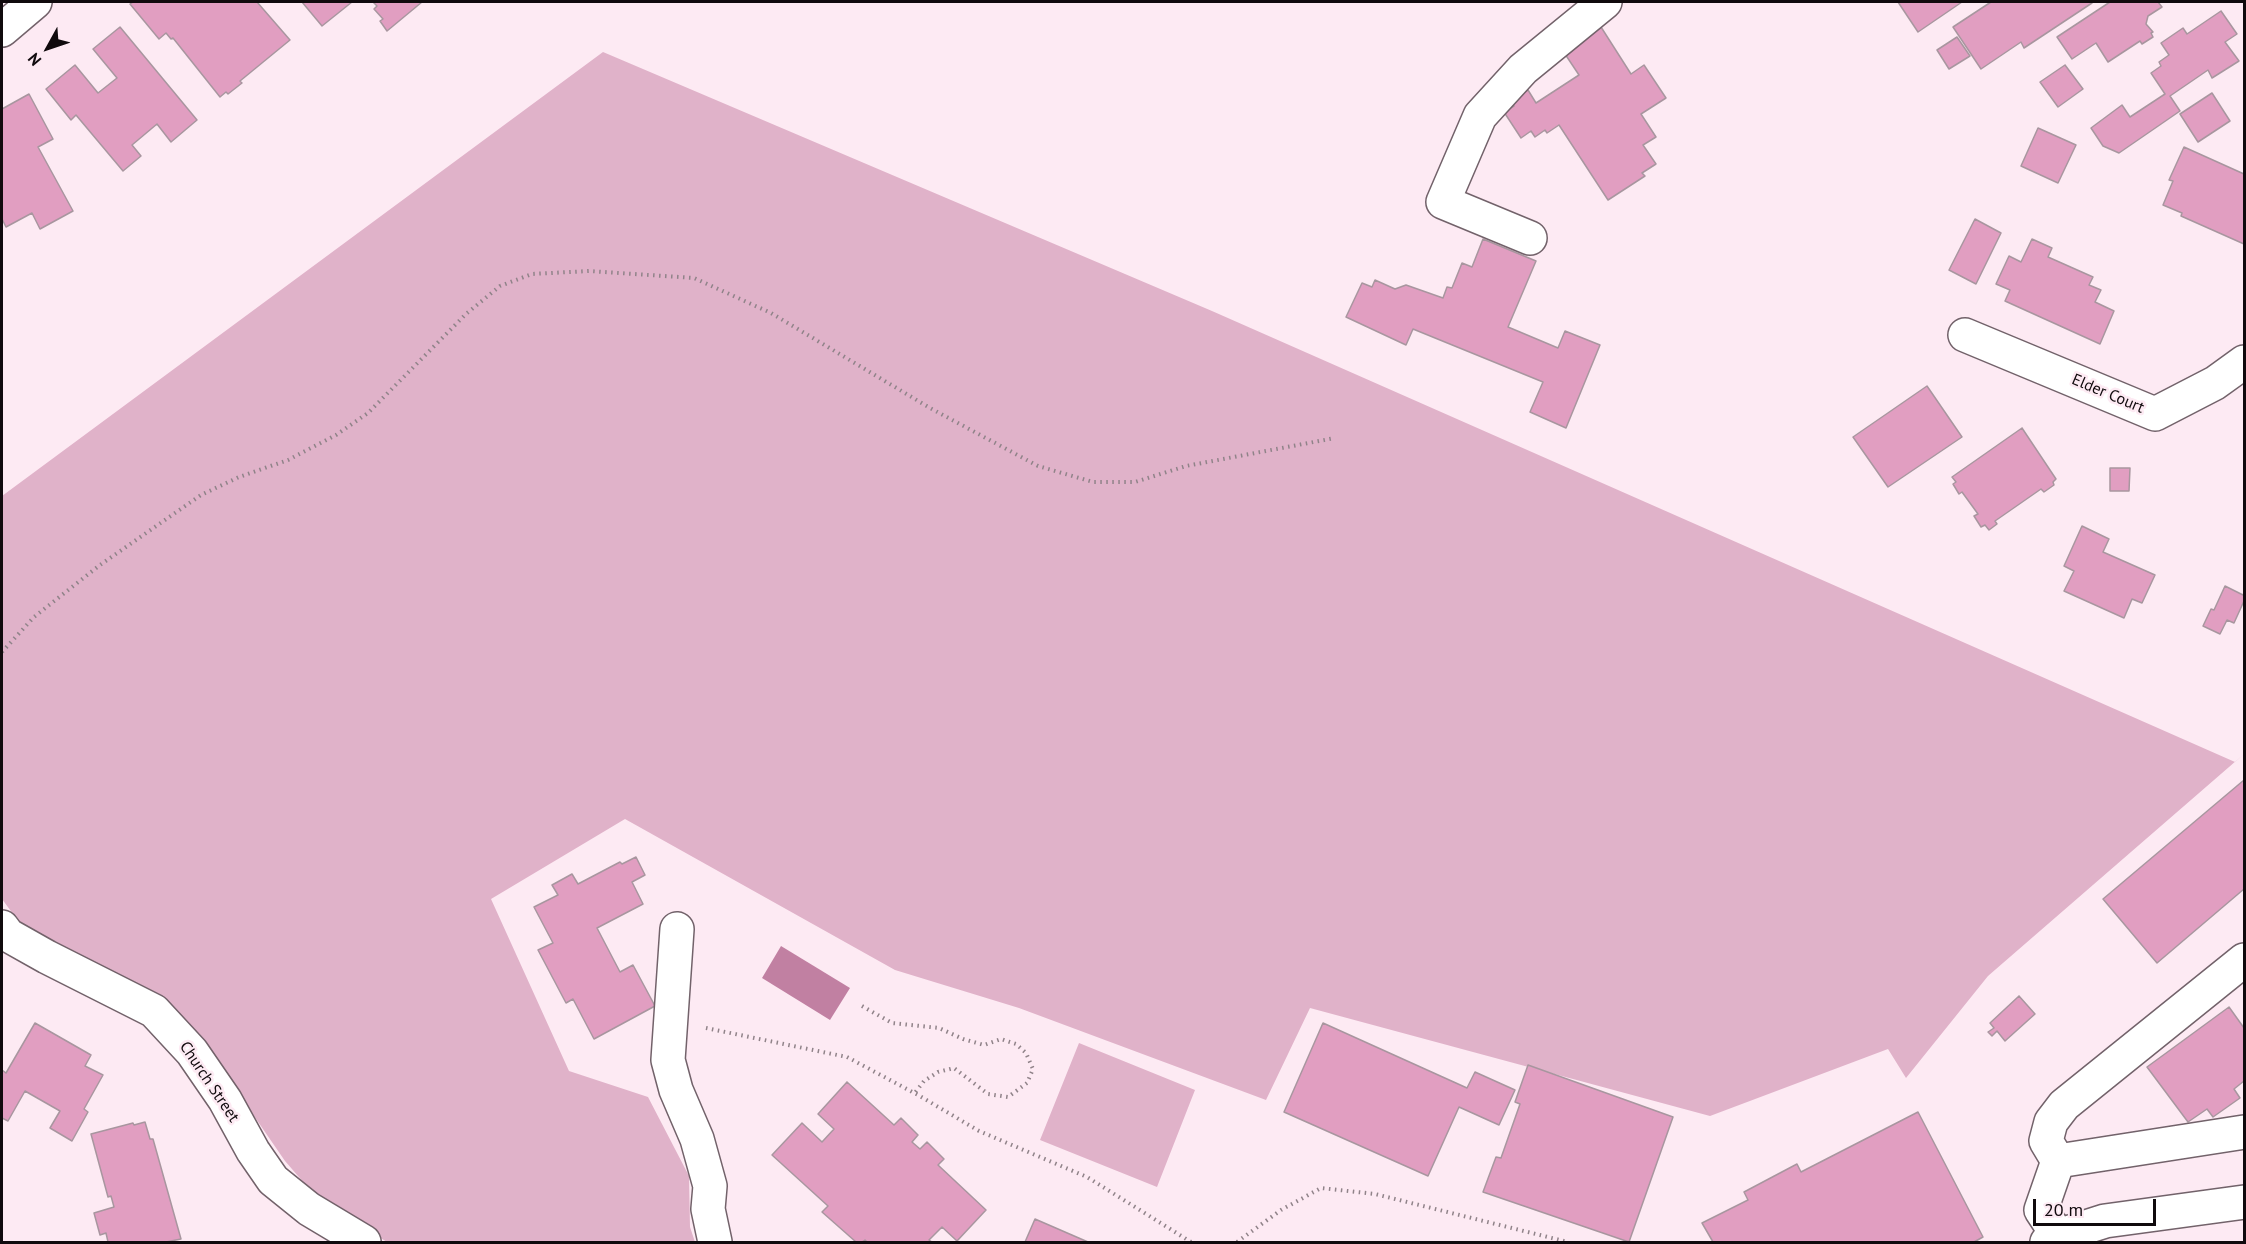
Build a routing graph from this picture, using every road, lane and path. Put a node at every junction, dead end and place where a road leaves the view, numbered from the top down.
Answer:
1 (36, 2) edge
2 (1605, 2) edge
3 (2, 30) edge
4 (1530, 238) dead end
5 (1965, 335) dead end
6 (2244, 362) edge
7 (1335, 438) dead end
8 (2, 652) edge
9 (2, 927) edge
10 (677, 929) dead end
11 (2244, 960) edge
12 (862, 1006) dead end
13 (671, 1020) junction
14 (914, 1094) junction
15 (2244, 1132) edge
16 (2058, 1161) junction
17 (2244, 1202) edge
18 (2056, 1240) edge
19 (364, 1242) edge
20 (715, 1242) edge
21 (1191, 1242) edge
22 (1237, 1242) edge
23 (1568, 1242) edge

1 - 3 street
2 - 4 street
5 - 6 street, Elder Court
7 - 8 path
9 - 19 street, Church Street
10 - 13 street
11 - 16 street
12 - 14 path
13 - 14 path
13 - 20 street
14 - 21 path
15 - 16 street
16 - 18 street
17 - 18 street
22 - 23 path

